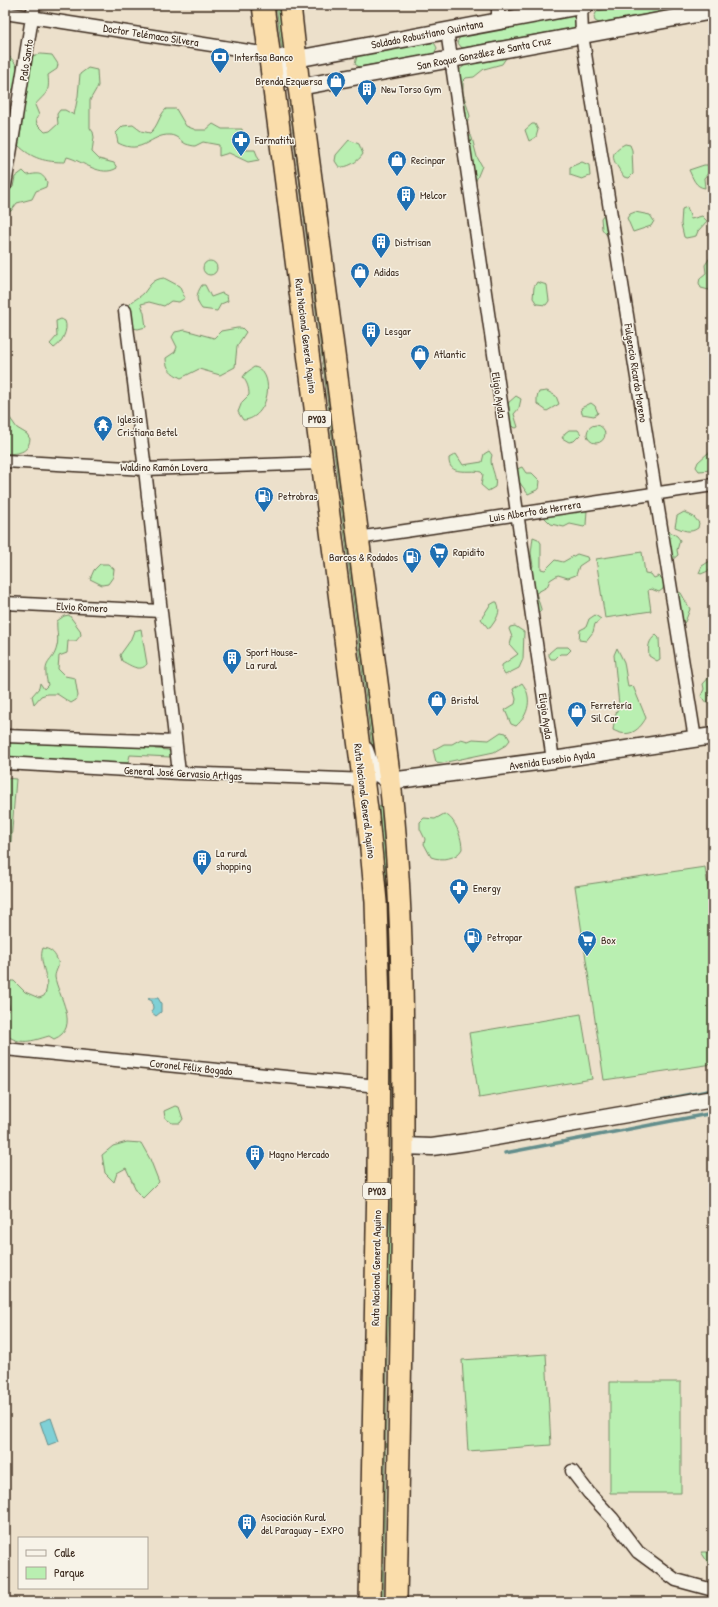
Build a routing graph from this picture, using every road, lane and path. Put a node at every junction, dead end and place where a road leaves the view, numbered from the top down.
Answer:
1 (263, 5) edge
2 (290, 5) edge
3 (498, 5) edge
4 (583, 5) edge
5 (713, 10) edge
6 (33, 11) edge
7 (5, 13) edge
8 (498, 21) junction
9 (447, 31) junction
10 (582, 35) junction
11 (269, 54) junction
12 (296, 59) junction
13 (451, 59) junction
14 (299, 87) junction
15 (8, 153) edge
16 (5, 185) edge
17 (126, 311) dead end
18 (5, 461) edge
19 (322, 463) junction
20 (145, 469) junction
21 (713, 485) edge
22 (656, 493) junction
23 (516, 514) junction
24 (358, 538) junction
25 (5, 603) edge
26 (160, 612) junction
27 (356, 732) junction
28 (5, 736) edge
29 (713, 736) edge
30 (695, 739) junction
31 (175, 742) junction
32 (553, 760) junction
33 (5, 763) edge
34 (179, 773) junction
35 (362, 780) junction
36 (390, 781) junction
37 (5, 1049) edge
38 (378, 1086) junction
39 (713, 1098) edge
40 (403, 1146) junction
41 (572, 1470) dead end
42 (713, 1590) edge
43 (370, 1602) edge
44 (396, 1602) edge

1 - 11 highway, Ruta Nacional General Aquino / PY03
2 - 12 highway, PY03
3 - 8 street
4 - 8 street, Soldado Robustiano Quintana
4 - 10 street, Fulgencio Ricardo Moreno
5 - 10 street, San Roque González de Santa Cruz
6 - 7 street, Doctor Telémaco Silvera
6 - 11 street, Doctor Telémaco Silvera
6 - 15 street, Palo Santo
8 - 9 street, Soldado Robustiano Quintana
9 - 12 street, Soldado Robustiano Quintana
9 - 13 street, Eligio Ayala
10 - 13 street, San Roque González de Santa Cruz
10 - 22 street, Fulgencio Ricardo Moreno
11 - 12 street, Soldado Robustiano Quintana
11 - 14 street
11 - 19 highway, Ruta Nacional General Aquino / PY03
12 - 14 highway, PY03
13 - 14 street, San Roque González de Santa Cruz
13 - 23 street, Eligio Ayala
14 - 24 highway, PY03
15 - 16 street, Palo Santo
17 - 20 street
18 - 20 street, Waldino Ramón Lovera
19 - 20 street, Waldino Ramón Lovera
19 - 27 highway, Ruta Nacional General Aquino / PY03
20 - 26 street
21 - 22 street, Luis Alberto de Herrera
22 - 23 street, Luis Alberto de Herrera
22 - 30 street, Fulgencio Ricardo Moreno
23 - 24 street, Luis Alberto de Herrera
23 - 32 street, Eligio Ayala
24 - 36 highway, PY03
25 - 26 street, Elvio Romero
26 - 31 street
27 - 35 highway, Ruta Nacional General Aquino / PY03
27 - 36 street
28 - 31 street
29 - 30 street, Avenida Eusebio Ayala
30 - 32 street, Avenida Eusebio Ayala
31 - 34 street
32 - 36 street, Avenida Eusebio Ayala
33 - 34 street, General José Gervasio Artigas
34 - 35 street, General José Gervasio Artigas
35 - 36 street, General José Gervasio Artigas
35 - 38 highway, Ruta Nacional General Aquino / PY03
36 - 40 highway, PY03
37 - 38 street, Coronel Félix Bogado
38 - 43 highway, Ruta Nacional General Aquino / PY03
39 - 40 street
40 - 44 highway, PY03
41 - 42 street

